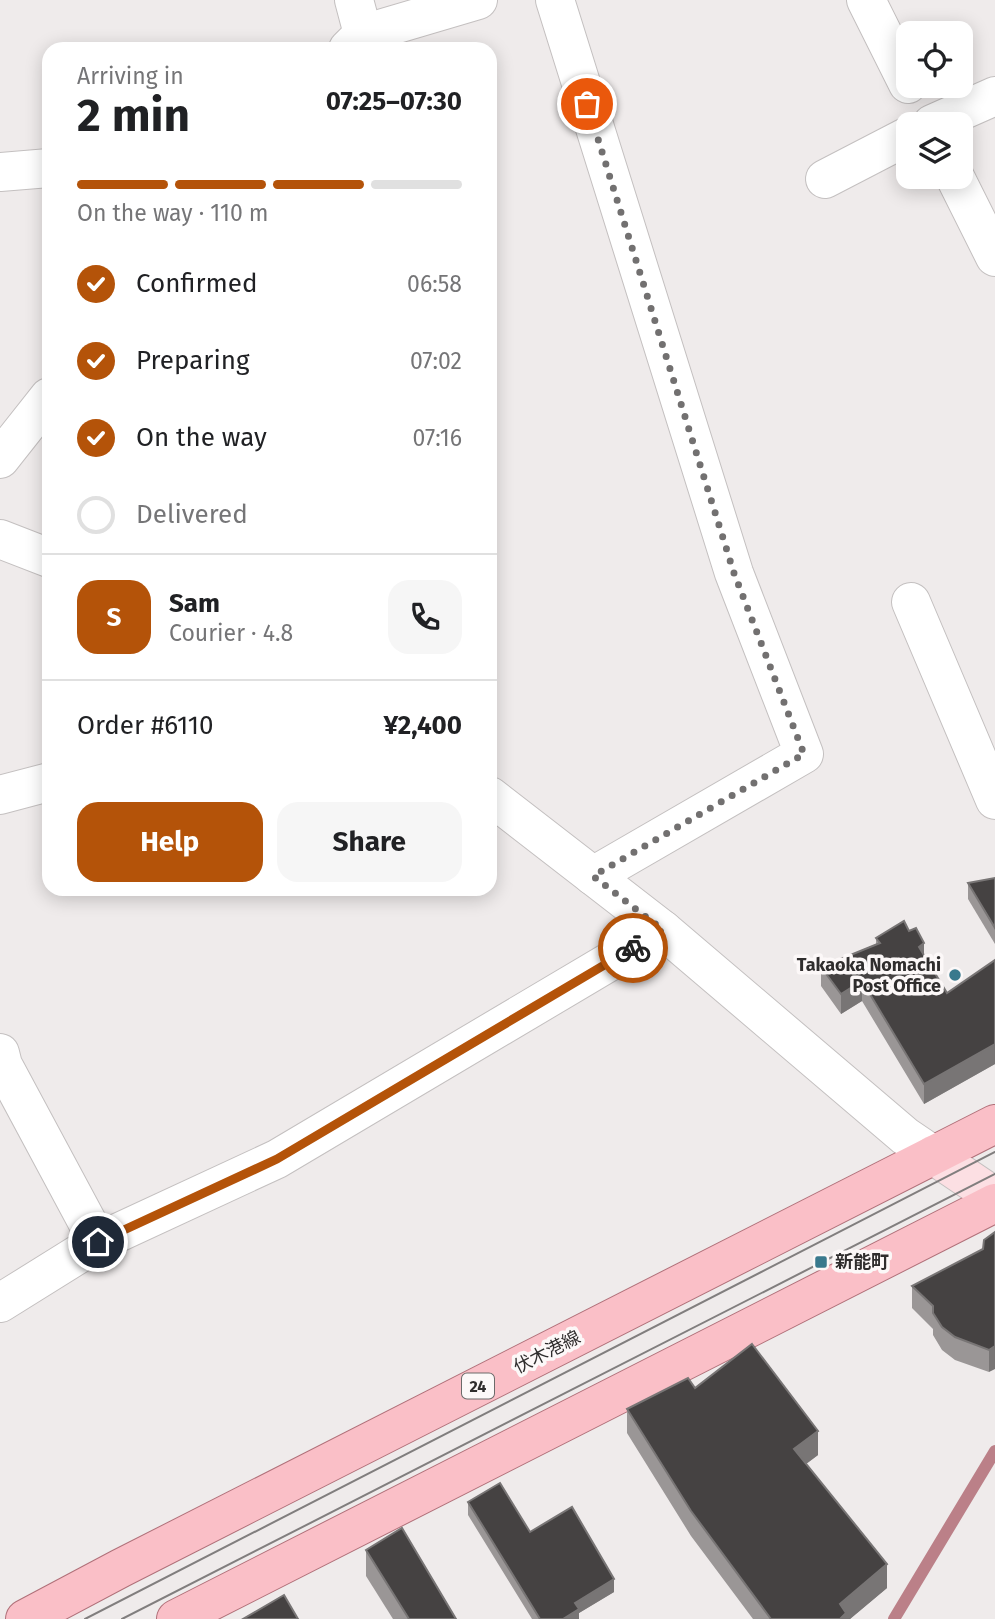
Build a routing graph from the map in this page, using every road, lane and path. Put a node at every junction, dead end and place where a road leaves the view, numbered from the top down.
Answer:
1 (478, 0) edge
2 (555, 0) edge
3 (866, 0) edge
4 (355, 28) edge
5 (896, 59) edge
6 (995, 96) edge
7 (958, 112) edge
8 (896, 142) edge
9 (42, 169) edge
10 (0, 172) edge
11 (825, 179) dead end
12 (961, 189) edge
13 (995, 257) edge
14 (42, 406) edge
15 (0, 459) edge
16 (0, 539) edge
17 (42, 555) edge
18 (911, 603) dead end
19 (42, 784) edge
20 (0, 795) edge
21 (995, 800) edge
22 (497, 801) edge
23 (593, 876) junction
24 (663, 930) junction
25 (0, 1053) edge
26 (995, 1124) edge
27 (933, 1156) junction
28 (995, 1200) edge
29 (98, 1242) junction
30 (0, 1303) edge
31 (25, 1619) edge
32 (176, 1619) edge

1 - 4 street
2 - 23 street
3 - 5 street
6 - 7 street
8 - 11 street
9 - 10 street
12 - 13 street
14 - 15 street
16 - 17 street
18 - 21 street
19 - 20 street
22 - 23 street
23 - 24 street
24 - 27 street
24 - 29 street
25 - 29 street
26 - 27 main road, 伏木港線 / 24
27 - 28 main road
27 - 31 main road, 伏木港線 / 24
28 - 32 main road
29 - 30 street

